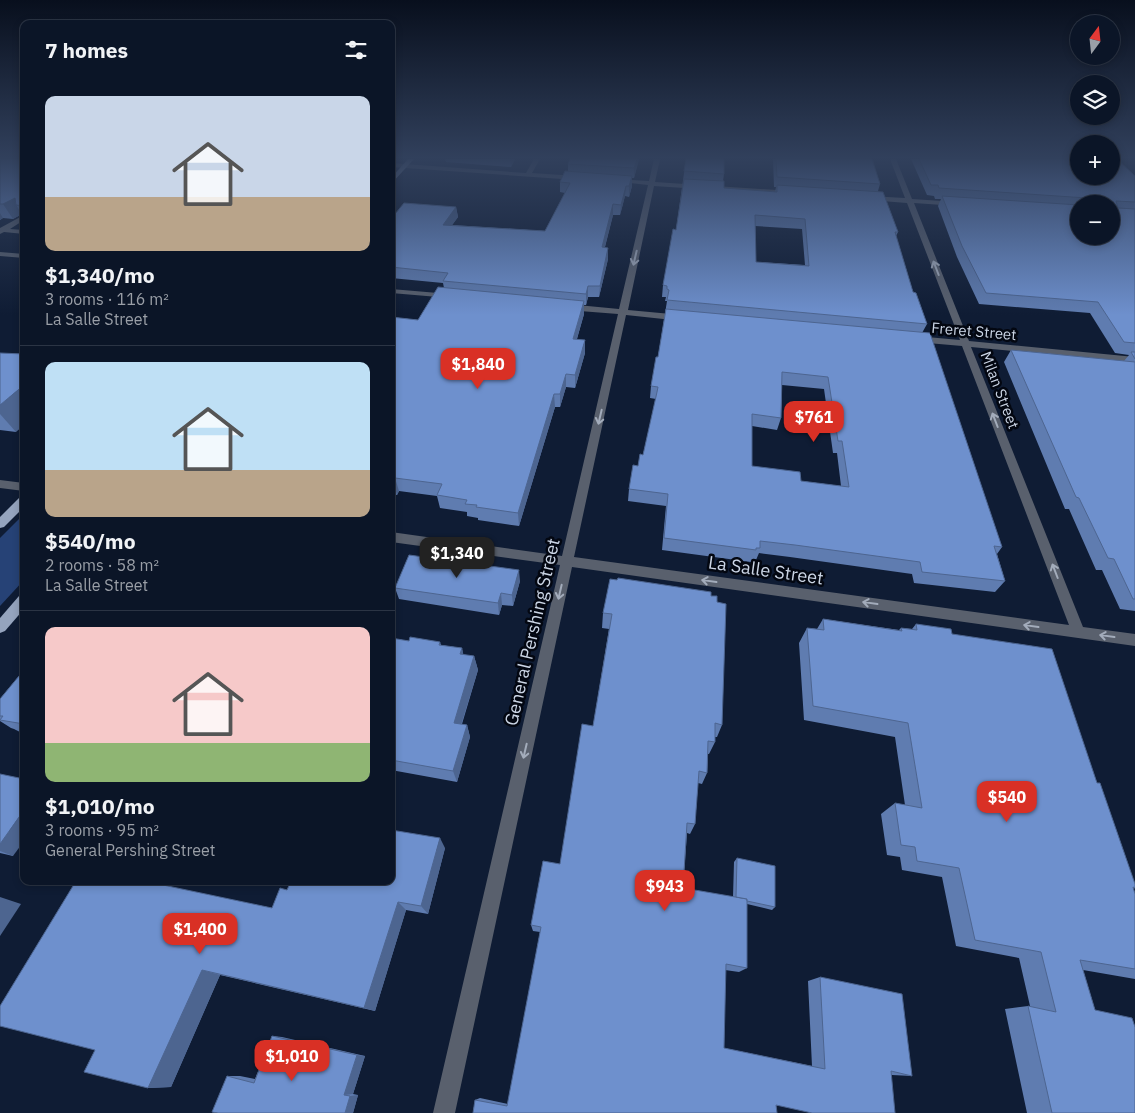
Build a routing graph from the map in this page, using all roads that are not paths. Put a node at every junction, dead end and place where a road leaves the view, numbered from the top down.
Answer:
1 (646, 211) edge
2 (913, 211) edge
3 (20, 219) edge
4 (1, 231) edge
5 (20, 232) edge
6 (0, 254) edge
7 (20, 256) edge
8 (395, 291) edge
9 (459, 297) edge
10 (555, 306) edge
11 (623, 312) junction
12 (692, 319) edge
13 (907, 339) edge
14 (966, 344) junction
15 (1135, 360) edge
16 (0, 484) edge
17 (20, 486) edge
18 (20, 504) edge
19 (0, 524) edge
20 (395, 538) edge
21 (567, 562) junction
22 (20, 605) edge
23 (0, 628) edge
24 (1079, 632) junction
25 (1135, 640) edge
26 (444, 1113) edge

1 -> 11 street, General Pershing Street
14 -> 2 street, Milan Street
3 - 4 street
4 - 5 street
6 - 7 street
8 - 9 street
10 - 11 street
11 - 12 street
11 -> 21 street, General Pershing Street
13 - 14 street, Freret Street
14 - 15 street, Freret Street
24 -> 14 street, Milan Street
16 - 17 street
18 - 19 main road
20 - 21 street, La Salle Street
24 -> 21 street, La Salle Street
21 -> 26 street, General Pershing Street
22 - 23 main road
25 -> 24 street, La Salle Street

